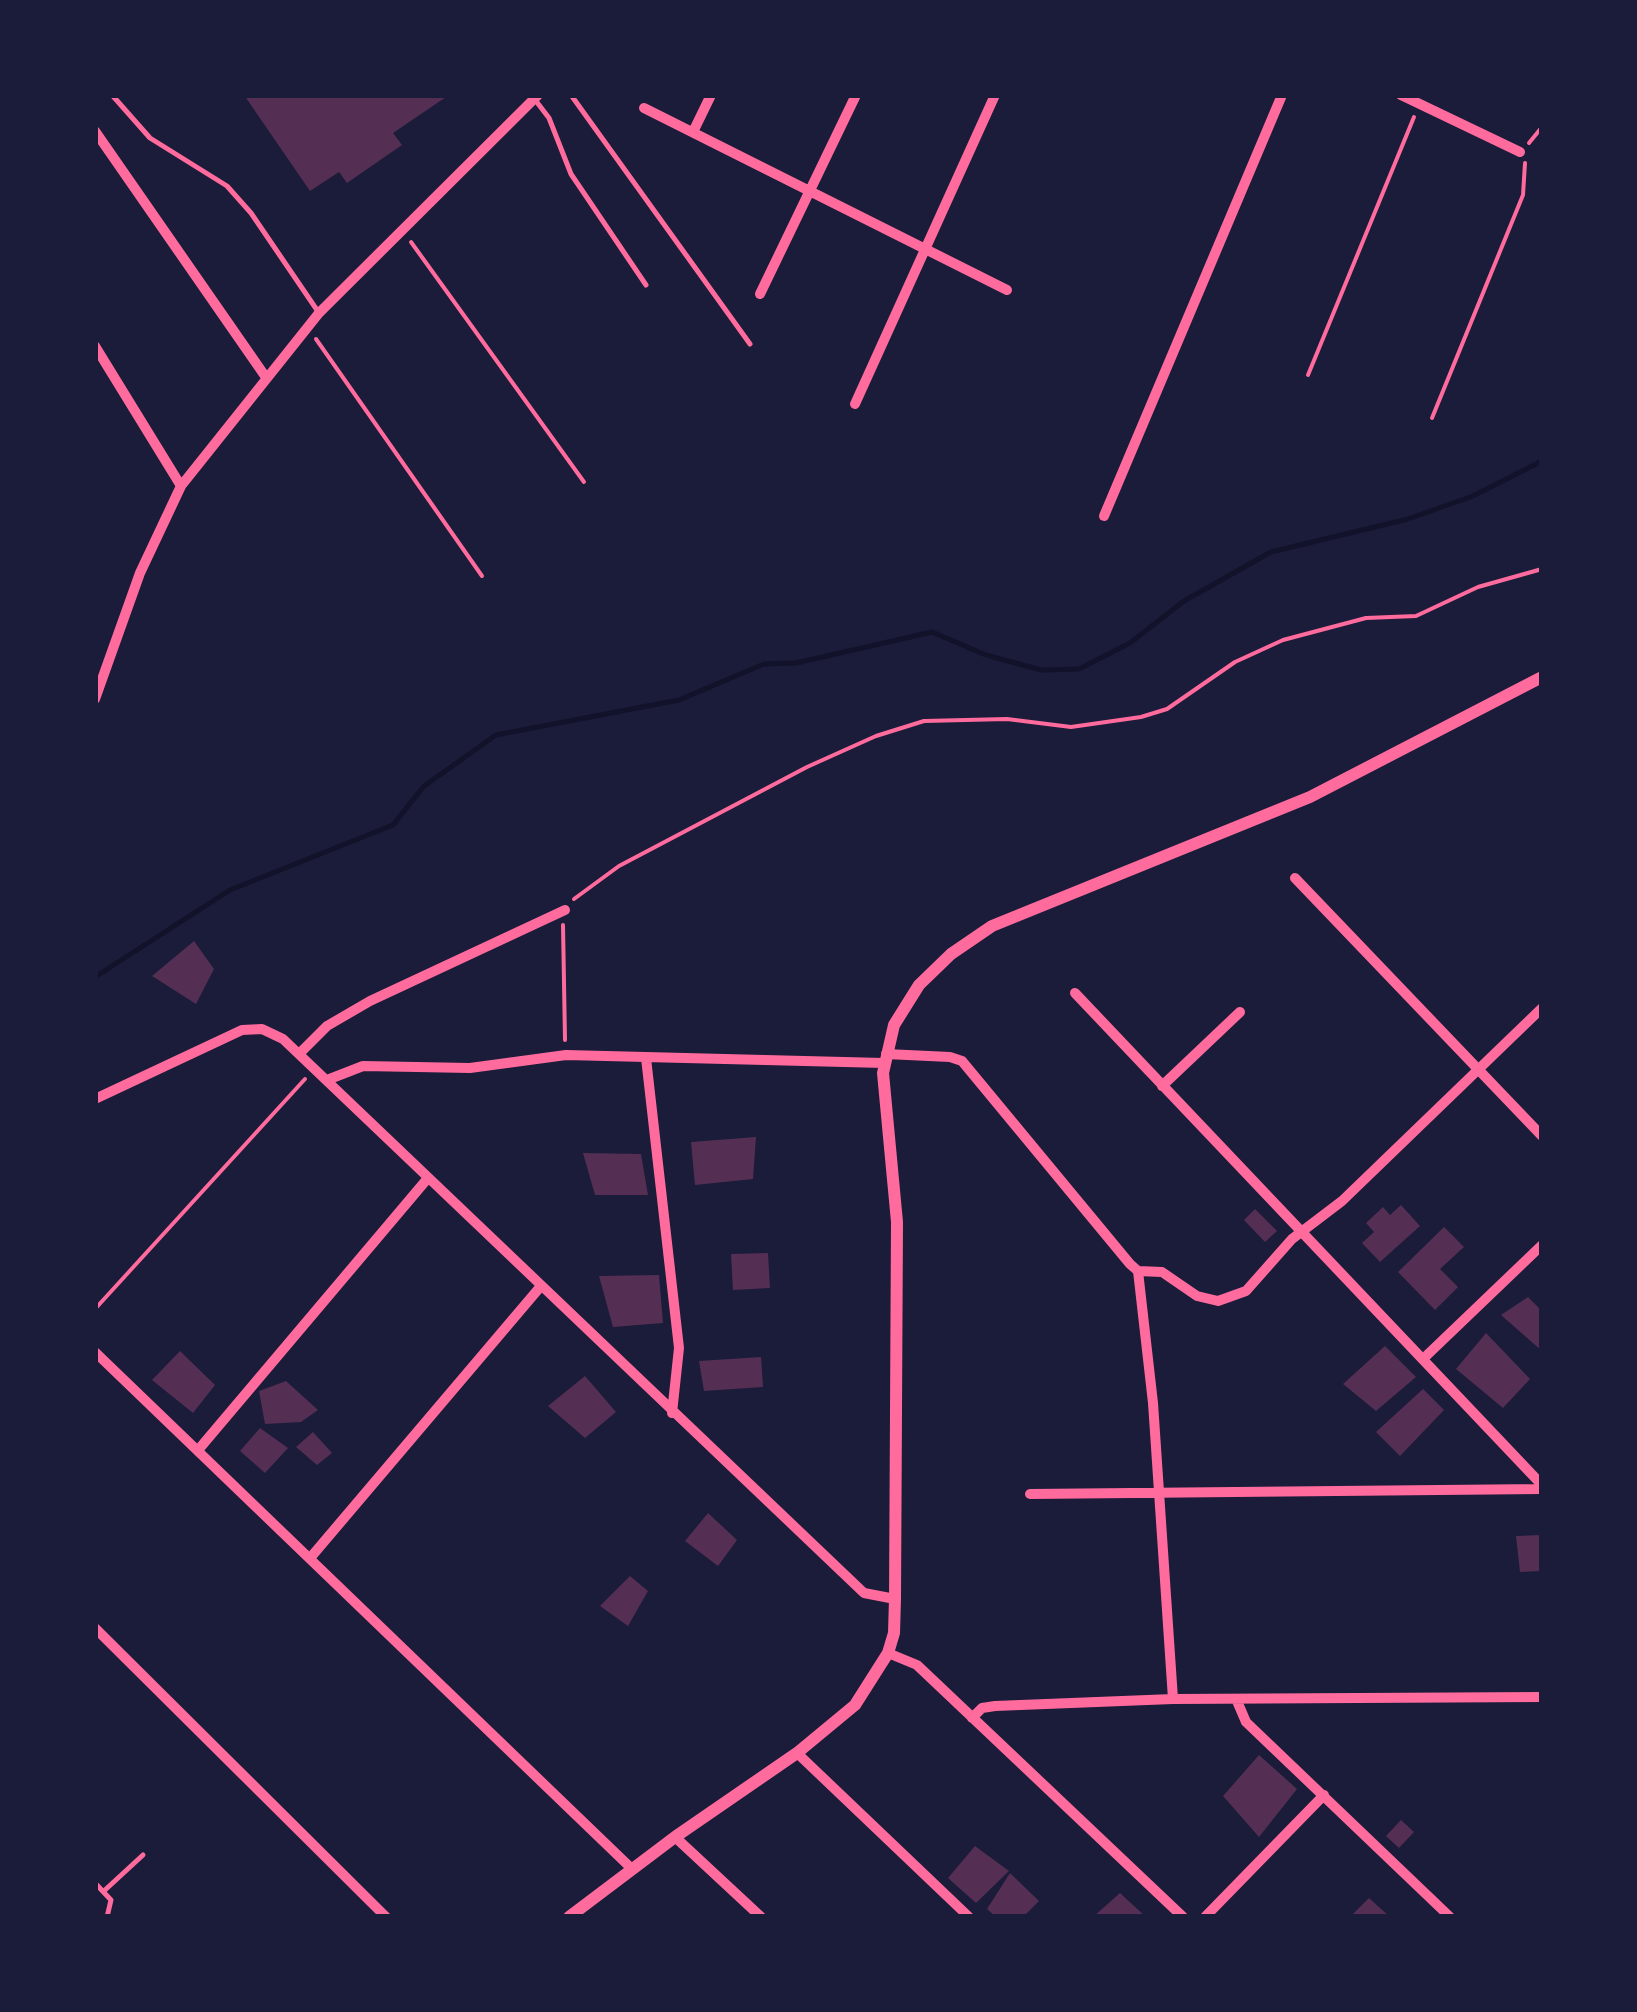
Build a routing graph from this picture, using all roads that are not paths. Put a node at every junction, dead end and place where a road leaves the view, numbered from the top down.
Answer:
1 (112, 95) edge
2 (571, 95) edge
3 (711, 95) edge
4 (856, 95) edge
5 (994, 95) edge
6 (1282, 95) edge
7 (1401, 95) edge
8 (536, 97) edge
9 (644, 108) dead end
10 (95, 131) edge
11 (693, 132) junction
12 (1520, 152) road end
13 (812, 192) junction
14 (925, 249) junction
15 (646, 286) dead end
16 (1007, 290) dead end
17 (760, 294) dead end
18 (319, 313) junction
19 (750, 344) dead end
20 (95, 346) edge
21 (264, 376) junction
22 (855, 404) dead end
23 (181, 486) junction
24 (1104, 516) dead end
25 (1542, 678) edge
26 (95, 699) edge
27 (1295, 878) dead end
28 (564, 910) road end
29 (1075, 993) dead end
30 (1542, 1008) edge
31 (1240, 1012) dead end
32 (299, 1054) junction
33 (646, 1058) junction
34 (885, 1058) junction
35 (1480, 1068) junction
36 (326, 1080) junction
37 (1162, 1086) junction
38 (95, 1099) edge
39 (1542, 1136) edge
40 (428, 1178) junction
41 (1304, 1229) junction
42 (1542, 1244) edge
43 (1138, 1271) junction
44 (541, 1286) junction
45 (95, 1352) edge
46 (1424, 1358) junction
47 (672, 1412) junction
48 (198, 1449) junction
49 (1542, 1487) edge
50 (1158, 1491) junction
51 (1030, 1494) dead end
52 (311, 1557) junction
53 (895, 1598) junction
54 (95, 1628) edge
55 (888, 1653) junction
56 (1542, 1697) edge
57 (1172, 1699) junction
58 (1237, 1702) junction
59 (972, 1718) junction
60 (797, 1754) junction
61 (1324, 1795) junction
62 (674, 1836) junction
63 (143, 1855) dead end
64 (631, 1868) junction
65 (95, 1883) edge
66 (105, 1890) junction
67 (107, 1917) edge
68 (386, 1917) edge
69 (569, 1917) edge
70 (762, 1917) edge
71 (969, 1917) edge
72 (1182, 1917) edge
73 (1205, 1917) edge
74 (1450, 1917) edge

1 - 18 lane
2 - 19 lane
3 - 11 street
4 - 13 street
5 - 14 street
6 - 24 street
7 - 12 street
8 - 15 lane
8 - 18 street
9 - 11 street
10 - 21 street
11 - 13 street
13 - 14 street
13 - 17 street
14 - 16 street
14 - 22 street
18 - 21 street
20 - 23 street
21 - 23 street
23 - 26 street
25 - 34 street
27 - 35 street
28 - 32 street
29 - 37 street
30 - 35 street
31 - 37 street
32 - 36 street
32 - 38 street
33 - 34 street
33 - 36 street
33 - 47 street
34 - 43 street
34 - 53 street
35 - 39 street
35 - 41 street
36 - 40 street
37 - 41 street
40 - 44 street
40 - 48 street
41 - 43 street
41 - 46 street
42 - 46 street
43 - 50 street
44 - 47 street
44 - 52 street
45 - 48 street
46 - 49 street
47 - 53 street
48 - 52 street
49 - 50 street
50 - 51 street
50 - 57 street
52 - 64 street
53 - 55 street
54 - 68 street
55 - 59 street
55 - 60 street
56 - 58 street
57 - 58 street
57 - 59 street
58 - 61 street
59 - 72 street
60 - 62 street
60 - 71 street
61 - 73 street
61 - 74 street
62 - 64 street
62 - 70 street
63 - 66 lane
64 - 69 street
65 - 66 lane
66 - 67 lane

